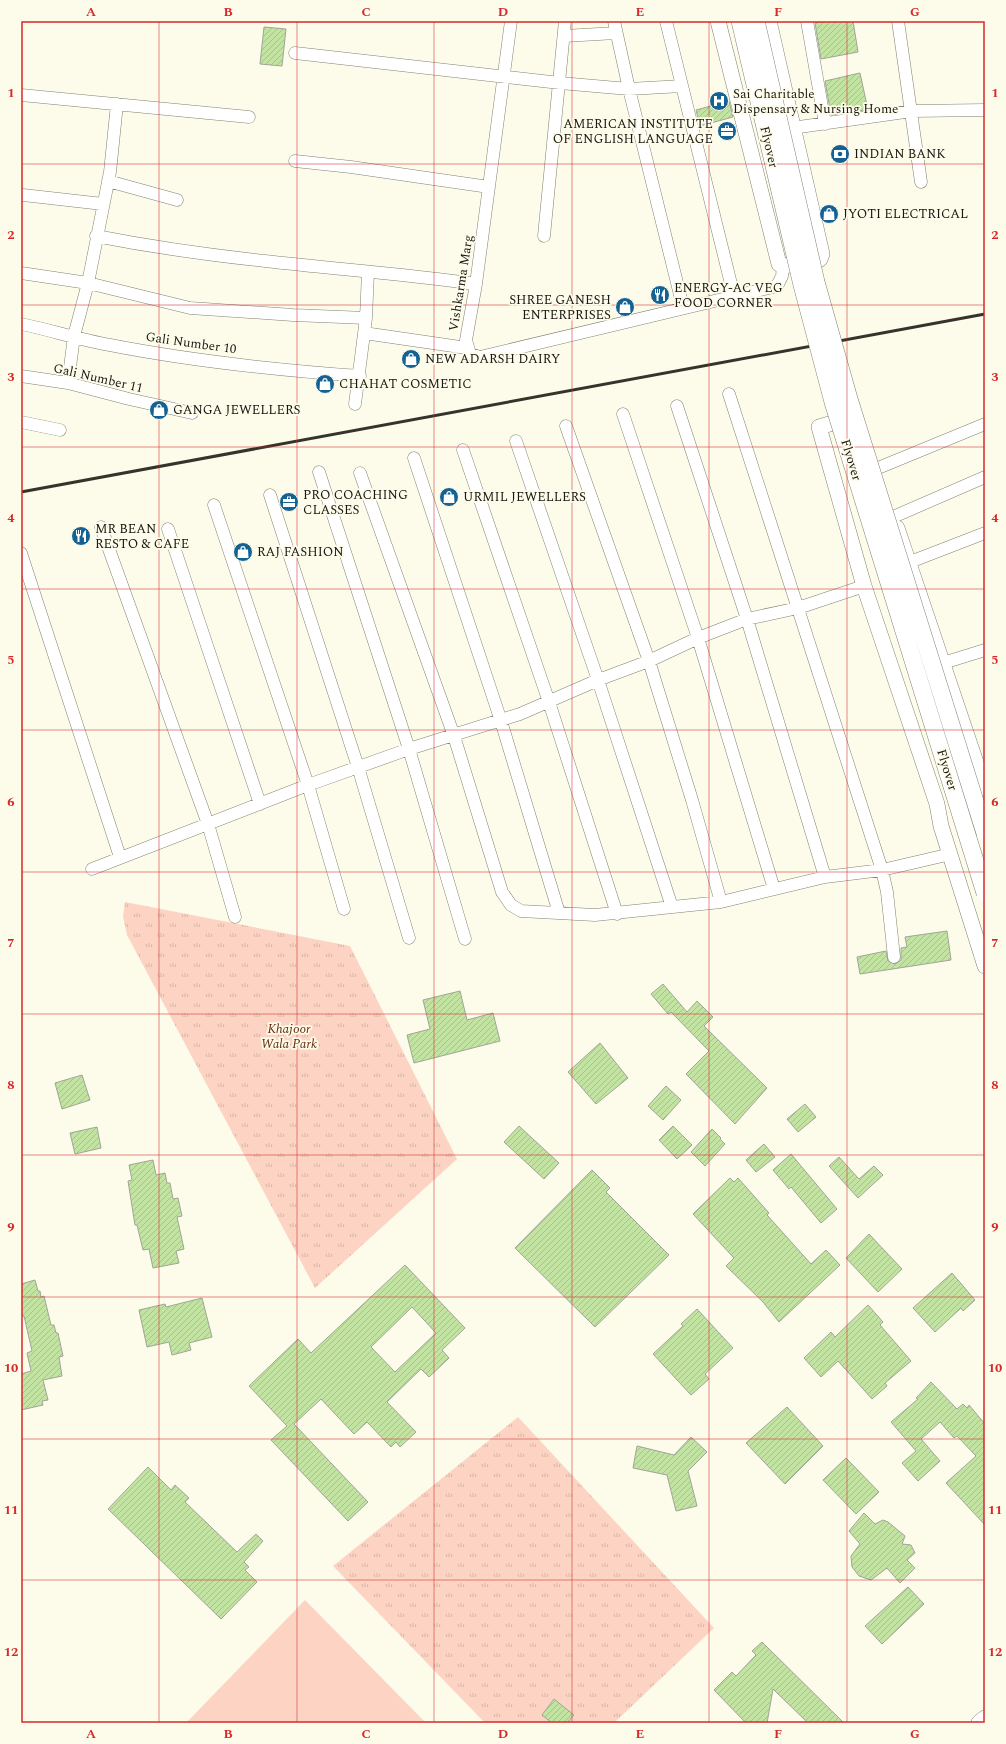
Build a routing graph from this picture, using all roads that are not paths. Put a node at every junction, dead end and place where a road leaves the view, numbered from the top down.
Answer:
1 (507, 21) edge
2 (565, 21) edge
3 (666, 21) edge
4 (718, 21) edge
5 (735, 21) edge
6 (740, 21) edge
7 (750, 21) edge
8 (756, 21) edge
9 (769, 21) edge
10 (807, 21) edge
11 (898, 21) edge
12 (615, 27) edge
13 (564, 36) junction
14 (295, 53) dead end
15 (504, 76) junction
16 (560, 83) junction
17 (682, 86) junction
18 (629, 89) junction
19 (21, 95) edge
20 (117, 104) junction
21 (985, 110) edge
22 (912, 111) junction
23 (249, 117) dead end
24 (825, 124) junction
25 (792, 128) junction
26 (295, 161) dead end
27 (108, 181) junction
28 (921, 182) dead end
29 (489, 187) junction
30 (23, 195) dead end
31 (178, 200) dead end
32 (103, 204) junction
33 (96, 236) junction
34 (544, 236) dead end
35 (783, 266) junction
36 (21, 272) edge
37 (368, 272) junction
38 (88, 283) junction
39 (476, 284) junction
40 (734, 296) junction
41 (683, 307) junction
42 (366, 318) junction
43 (21, 324) edge
44 (364, 333) junction
45 (74, 336) junction
46 (467, 348) junction
47 (21, 376) edge
48 (360, 376) junction
49 (68, 383) junction
50 (729, 394) dead end
51 (355, 404) dead end
52 (677, 406) dead end
53 (192, 412) dead end
54 (623, 414) dead end
55 (21, 422) edge
56 (985, 424) edge
57 (566, 426) dead end
58 (60, 430) dead end
59 (516, 441) dead end
60 (463, 450) dead end
61 (414, 458) dead end
62 (878, 468) junction
63 (319, 472) dead end
64 (360, 473) dead end
65 (985, 477) edge
66 (270, 495) dead end
67 (872, 495) dead end
68 (858, 501) dead end
69 (214, 505) dead end
70 (894, 517) junction
71 (101, 527) dead end
72 (168, 529) dead end
73 (985, 533) edge
74 (21, 553) edge
75 (910, 562) junction
76 (864, 586) junction
77 (798, 608) junction
78 (747, 619) junction
79 (698, 638) junction
80 (985, 650) edge
81 (649, 661) junction
82 (943, 663) junction
83 (598, 680) junction
84 (549, 702) junction
85 (501, 721) junction
86 (454, 736) junction
87 (409, 749) junction
88 (358, 767) junction
89 (308, 785) junction
90 (985, 790) edge
91 (260, 804) junction
92 (937, 804) junction
93 (985, 812) edge
94 (208, 824) junction
95 (941, 826) junction
96 (985, 833) edge
97 (951, 854) junction
98 (120, 857) junction
99 (92, 869) dead end
100 (882, 870) junction
101 (825, 878) junction
102 (774, 889) junction
103 (985, 893) edge
104 (721, 902) junction
105 (672, 907) junction
106 (344, 909) dead end
107 (559, 913) junction
108 (617, 914) junction
109 (235, 917) dead end
110 (409, 938) dead end
111 (465, 939) dead end
112 (894, 957) dead end
113 (985, 966) edge
114 (985, 1719) edge
115 (980, 1723) edge

1 - 15 street, Vishkarma Marg
2 - 13 street
3 - 17 street
4 - 35 street
5 - 7 street
6 - 103 main road, Flyover, bridge
8 - 96 main road, Flyover, bridge
9 - 25 street
10 - 24 street
11 - 22 street
12 - 13 street
12 - 18 street
13 - 16 street
14 - 15 street
15 - 16 street
15 - 29 street, Vishkarma Marg
16 - 18 street
16 - 34 street
17 - 18 street
17 - 40 street
18 - 41 street
19 - 20 street
20 - 23 street
20 - 27 street
21 - 22 street
22 - 24 street
22 - 28 street
24 - 25 street
25 - 35 street
26 - 29 street
27 - 31 street
27 - 32 street
29 - 39 street, Vishkarma Marg
30 - 32 street
32 - 33 street
33 - 37 street
33 - 38 street
35 - 40 street, Vishkarma Marg
36 - 38 street
37 - 39 street
37 - 42 street
38 - 42 street
38 - 45 street
39 - 46 street, Vishkarma Marg
40 - 41 street, Vishkarma Marg
41 - 46 street, Vishkarma Marg
42 - 44 street
43 - 45 street, Gali Number 10
44 - 46 street
44 - 48 street
45 - 48 street, Gali Number 10
45 - 49 street
47 - 49 street, Gali Number 11
48 - 51 street
49 - 53 street, Gali Number 11
50 - 77 street
52 - 78 street
54 - 79 street
55 - 58 street
56 - 62 street
57 - 81 street
59 - 83 street
60 - 84 street
61 - 85 street
62 - 70 street
62 - 76 street
63 - 87 street
64 - 86 street
65 - 70 street
66 - 88 street
67 - 90 street
68 - 92 street
69 - 89 street
70 - 75 street
71 - 94 street
72 - 91 street
73 - 75 street
74 - 98 street
75 - 82 street
76 - 77 street
76 - 92 street
77 - 78 street
77 - 100 street
78 - 79 street
78 - 101 street
79 - 81 street
79 - 102 street
80 - 82 street
81 - 83 street
81 - 104 street
82 - 90 street
83 - 84 street
83 - 105 street
84 - 85 street
84 - 108 street
85 - 86 street
85 - 107 street
86 - 87 street
86 - 107 street
87 - 88 street
87 - 111 street
88 - 89 street
88 - 110 street
89 - 91 street
89 - 106 street
91 - 94 street
92 - 95 street
93 - 95 street
94 - 98 street
94 - 109 street
95 - 97 street
97 - 100 street
97 - 113 street
98 - 99 street
100 - 101 street
100 - 112 street
101 - 102 street
102 - 104 street
104 - 105 street
105 - 108 street
107 - 108 street
114 - 115 main road

